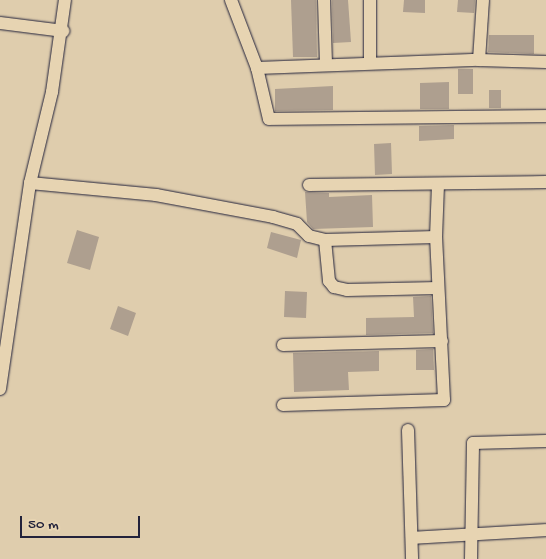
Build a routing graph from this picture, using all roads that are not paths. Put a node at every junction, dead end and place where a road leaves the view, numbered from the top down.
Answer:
1 (65, 0) edge
2 (231, 0) edge
3 (324, 0) edge
4 (370, 0) edge
5 (483, 0) edge
6 (0, 23) edge
7 (62, 31) junction
8 (479, 60) junction
9 (546, 62) edge
10 (370, 63) junction
11 (326, 65) junction
12 (257, 68) junction
13 (546, 116) edge
14 (546, 182) edge
15 (30, 183) junction
16 (309, 184) dead end
17 (438, 185) junction
18 (436, 237) junction
19 (325, 240) junction
20 (438, 288) junction
21 (442, 341) junction
22 (284, 345) dead end
23 (0, 389) edge
24 (283, 405) dead end
25 (408, 430) dead end
26 (546, 441) edge
27 (546, 530) edge
28 (471, 536) junction
29 (412, 538) junction
30 (412, 559) edge
31 (472, 559) edge

1 - 7 street
2 - 12 street
3 - 11 street
4 - 10 street
5 - 8 street
6 - 7 street
7 - 15 street
8 - 9 street
8 - 10 street
10 - 11 street
11 - 12 street
12 - 13 street
14 - 17 street
15 - 19 street
15 - 23 street
16 - 17 street
17 - 18 street
18 - 19 street
18 - 20 street
19 - 20 street
20 - 21 street
21 - 22 street
21 - 24 street
25 - 29 street
26 - 28 street
27 - 28 street
28 - 29 street
28 - 31 street
29 - 30 street

